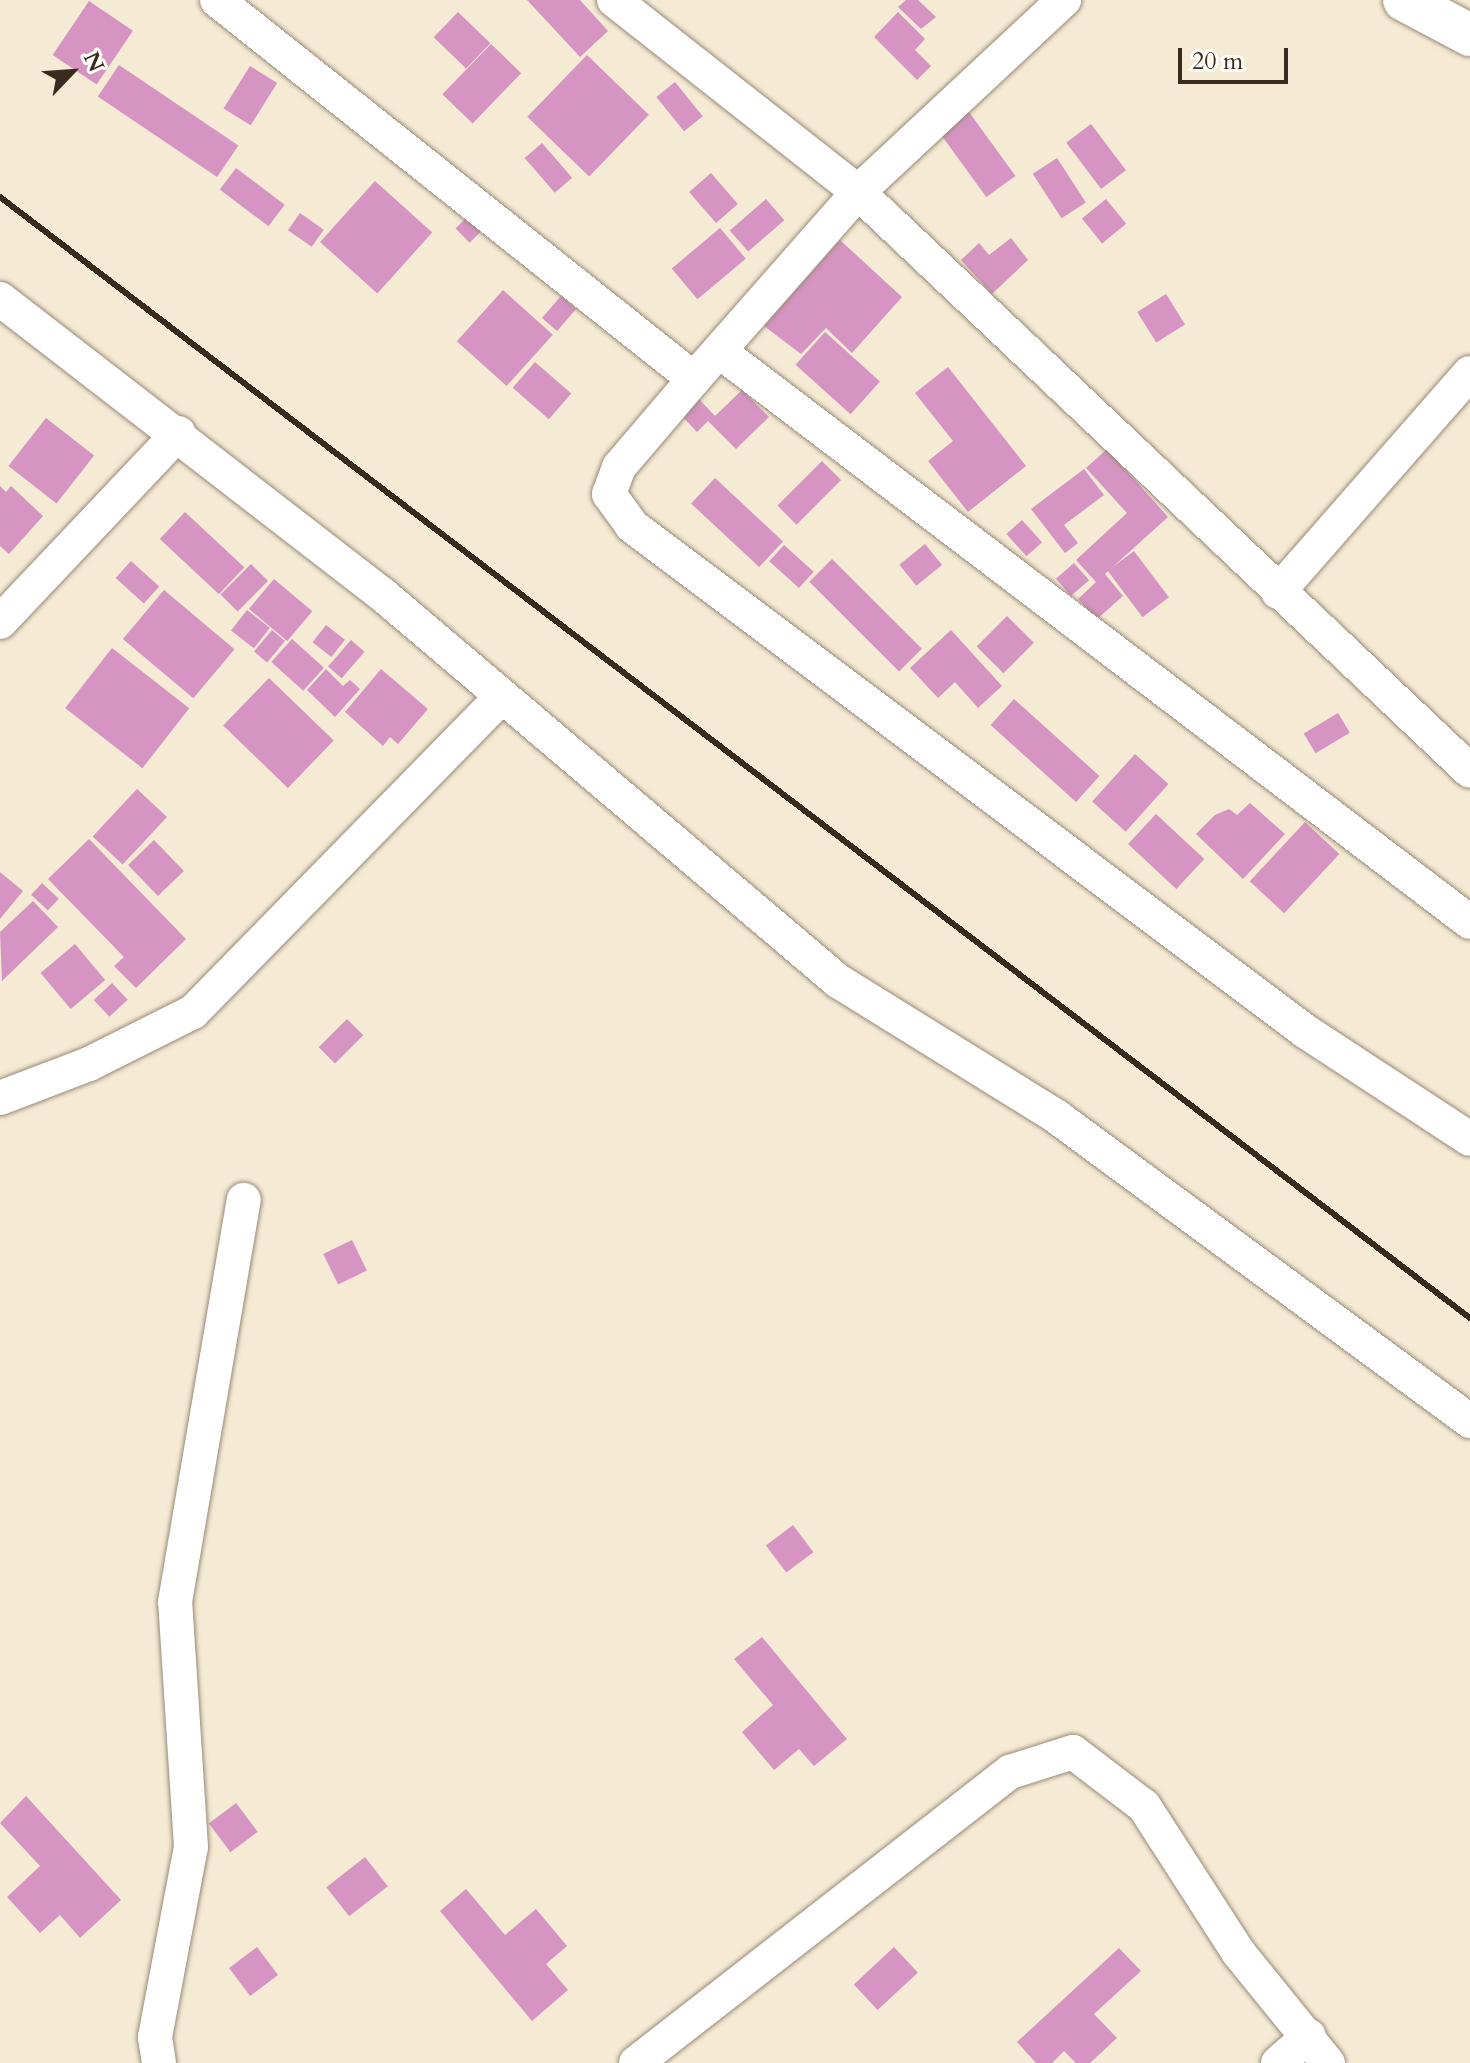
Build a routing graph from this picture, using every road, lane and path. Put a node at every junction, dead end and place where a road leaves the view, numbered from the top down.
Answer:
1 (217, 0) edge
2 (614, 0) edge
3 (1064, 0) edge
4 (1420, 4) edge
5 (1470, 35) edge
6 (858, 192) junction
7 (0, 299) edge
8 (719, 351) junction
9 (1470, 373) edge
10 (694, 379) junction
11 (179, 433) junction
12 (1278, 592) junction
13 (0, 622) edge
14 (500, 699) junction
15 (1470, 771) edge
16 (1470, 922) edge
17 (0, 1098) edge
18 (1470, 1139) edge
19 (244, 1200) dead end
20 (1470, 1421) edge
21 (1319, 2050) edge
22 (159, 2063) edge
23 (636, 2063) edge
24 (1278, 2063) edge

1 - 10 street
2 - 6 street
3 - 6 street
4 - 5 street
6 - 8 street
6 - 12 street
7 - 11 street
8 - 10 street
8 - 16 street
9 - 12 street
10 - 18 street
11 - 13 street
11 - 14 street
12 - 15 street
14 - 17 street
14 - 20 street
19 - 22 street
21 - 23 street
21 - 24 street

